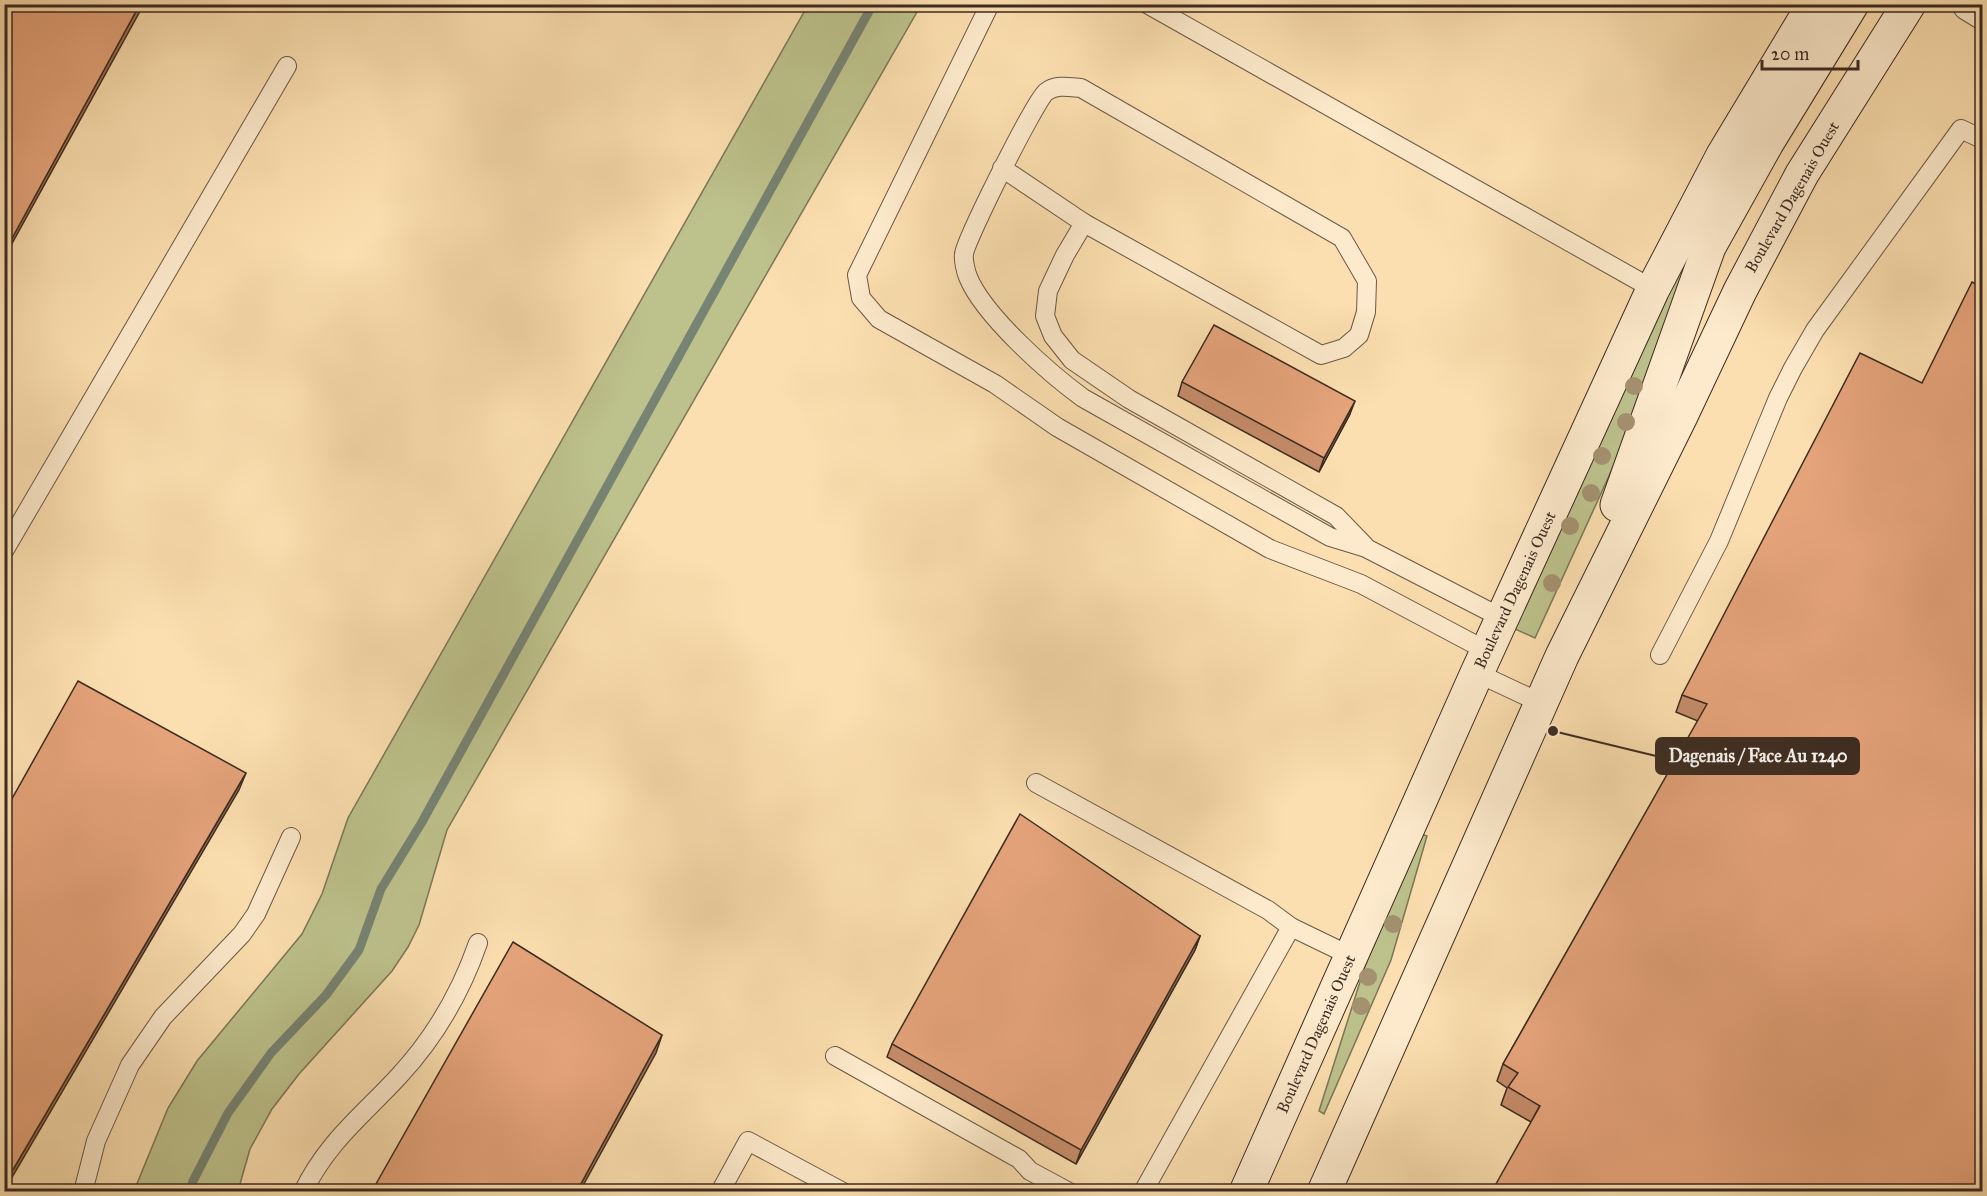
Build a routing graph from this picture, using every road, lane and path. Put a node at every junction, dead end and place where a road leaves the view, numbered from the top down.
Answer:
1 (990, 4) edge
2 (1147, 4) edge
3 (1814, 4) edge
4 (1852, 4) edge
5 (1909, 4) edge
6 (1969, 4) edge
7 (1983, 12) edge
8 (287, 66) dead end
9 (1983, 140) edge
10 (1002, 168) junction
11 (1084, 223) junction
12 (1653, 289) junction
13 (1366, 548) junction
14 (4, 551) edge
15 (1502, 618) junction
16 (1659, 655) dead end
17 (1562, 656) junction
18 (1482, 662) junction
19 (1541, 703) junction
20 (1036, 783) dead end
21 (291, 837) dead end
22 (1291, 927) junction
23 (478, 943) dead end
24 (1351, 956) junction
25 (835, 1056) dead end
26 (83, 1191) edge
27 (303, 1191) edge
28 (720, 1191) edge
29 (843, 1191) edge
30 (1069, 1191) edge
31 (1143, 1191) edge
32 (1246, 1191) edge
33 (1324, 1191) edge

1 - 18 lane
2 - 12 lane
3 - 12 main road, Boulevard Dagenais Ouest
4 - 17 main road, Boulevard Dagenais Ouest
5 - 17 main road, Boulevard Dagenais Ouest
6 - 7 main road
8 - 14 lane
9 - 16 lane
10 - 11 lane
10 - 11 lane
10 - 13 lane
11 - 13 lane
12 - 15 main road, Boulevard Dagenais Ouest
13 - 15 lane
15 - 18 main road, Boulevard Dagenais Ouest
17 - 19 main road, Boulevard Dagenais Ouest
18 - 19 lane
18 - 24 main road, Boulevard Dagenais Ouest
19 - 33 main road, Boulevard Dagenais Ouest
20 - 22 lane
21 - 26 lane
22 - 24 lane
22 - 31 lane
23 - 27 lane
24 - 32 main road, Boulevard Dagenais Ouest
25 - 30 lane
28 - 29 lane

